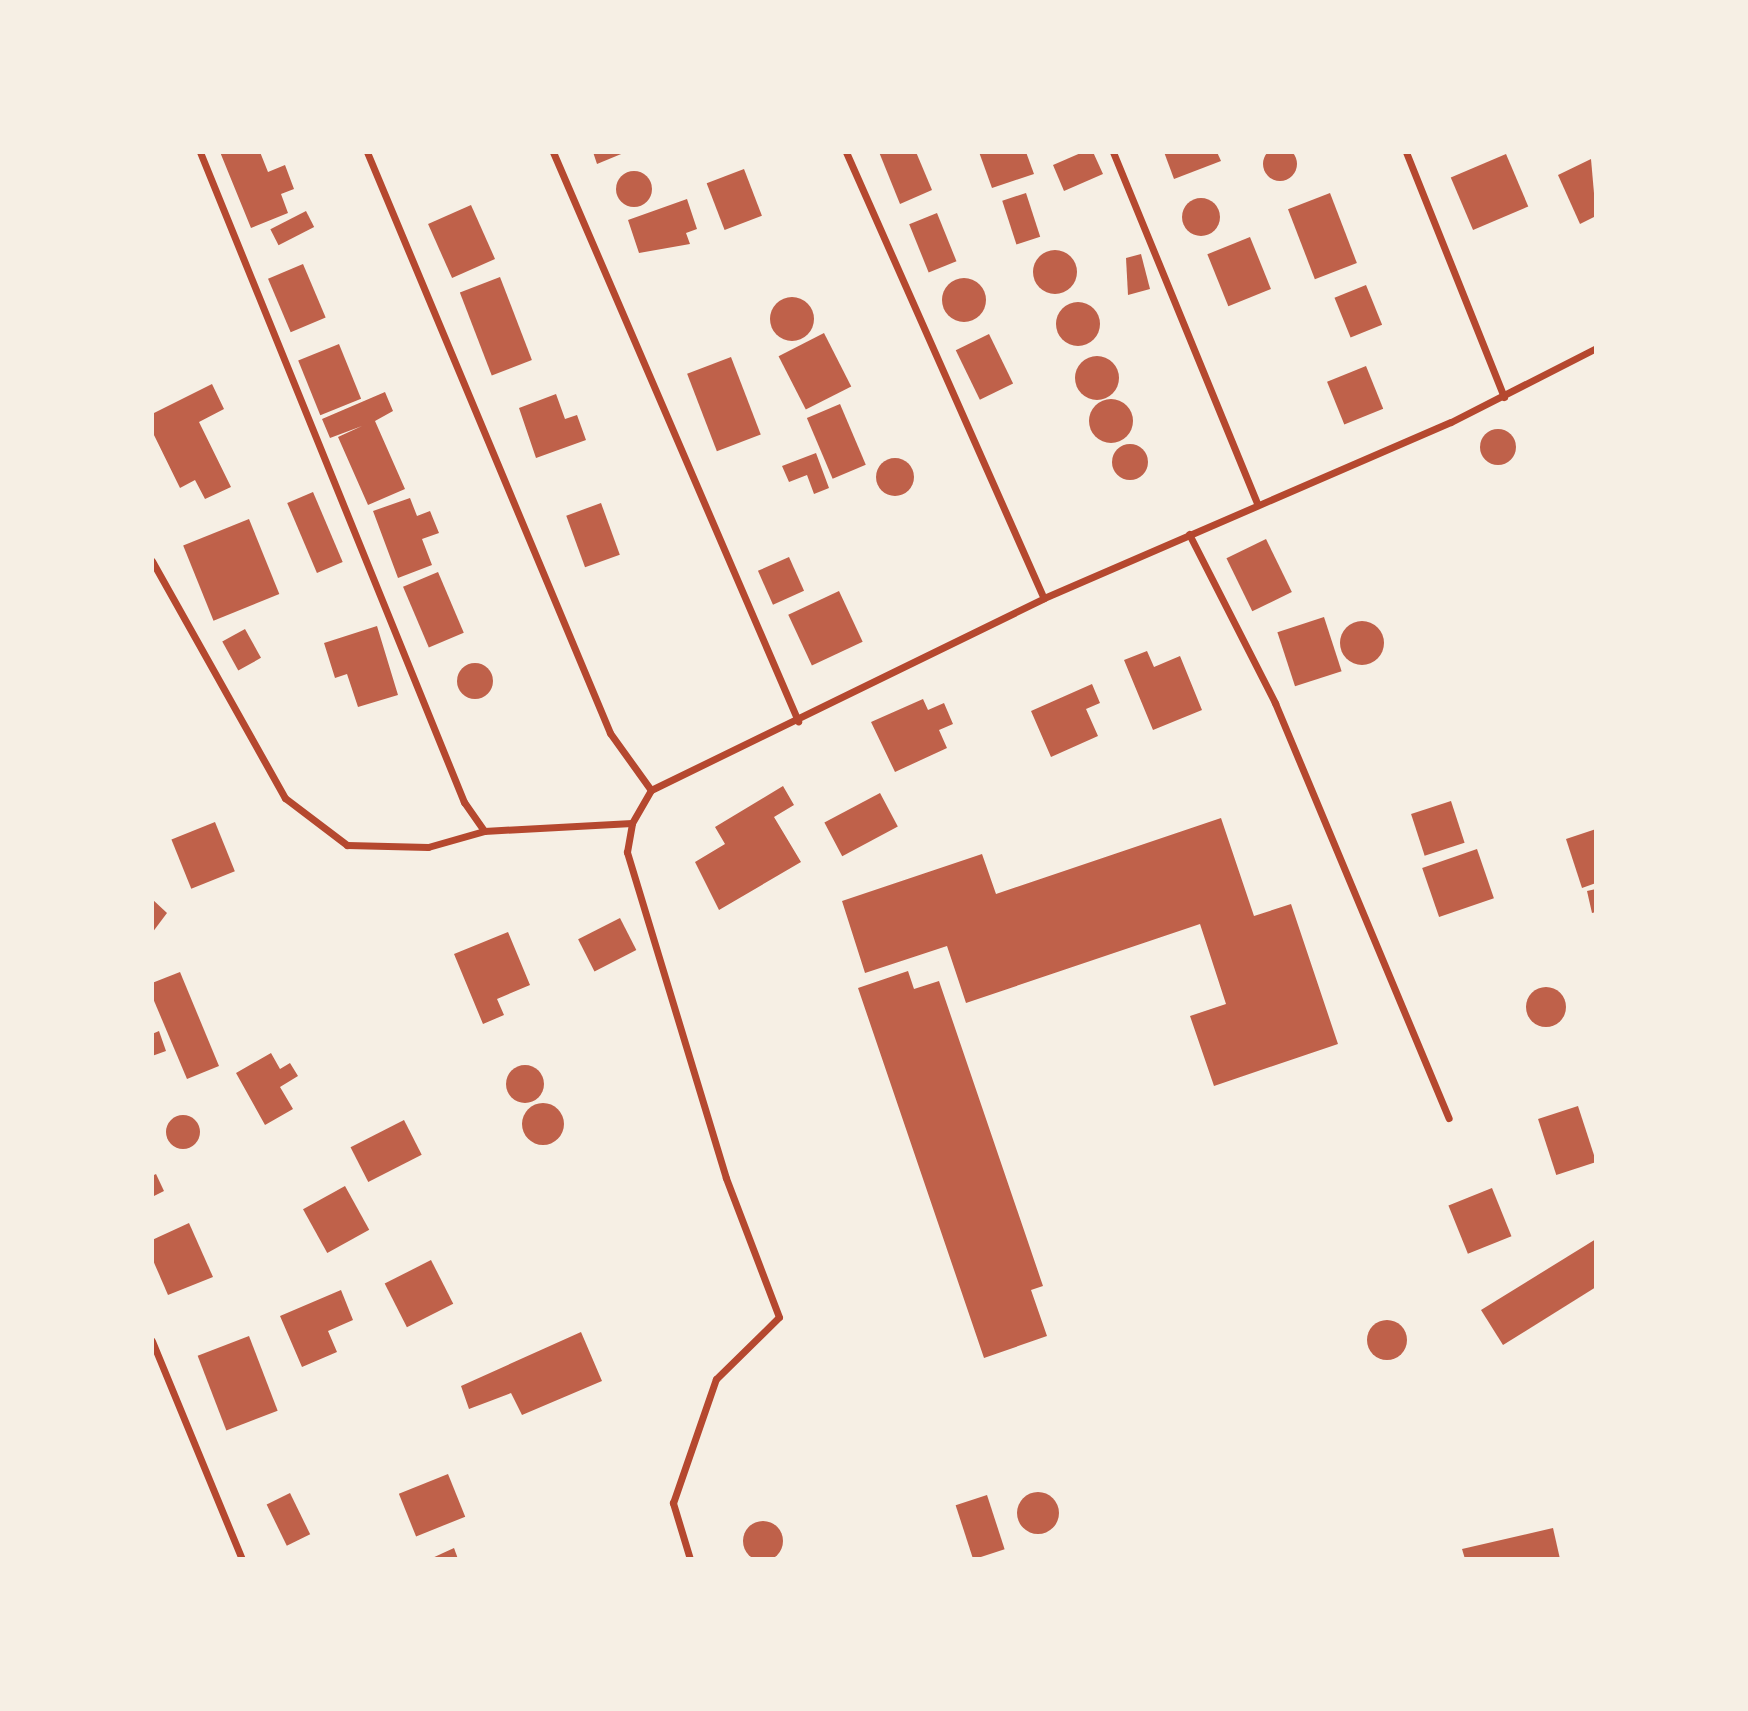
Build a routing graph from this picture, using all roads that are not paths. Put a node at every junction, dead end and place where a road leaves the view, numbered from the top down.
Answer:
1 (200, 152) edge
2 (367, 152) edge
3 (553, 152) edge
4 (846, 152) edge
5 (1113, 152) edge
6 (1406, 152) edge
7 (1596, 348) edge
8 (1504, 397) junction
9 (1256, 503) junction
10 (1189, 534) junction
11 (152, 561) edge
12 (1044, 598) junction
13 (798, 721) junction
14 (651, 790) junction
15 (632, 823) junction
16 (484, 831) junction
17 (1449, 1118) dead end
18 (152, 1340) edge
19 (243, 1559) edge
20 (690, 1559) edge

1 - 16 street
2 - 14 street
3 - 13 street
4 - 12 street
5 - 9 street
6 - 8 street
7 - 8 street
8 - 9 street
9 - 10 street
10 - 12 street
10 - 17 street
11 - 16 street
12 - 13 street
13 - 14 street
14 - 15 street
15 - 16 street
15 - 20 street
18 - 19 street

